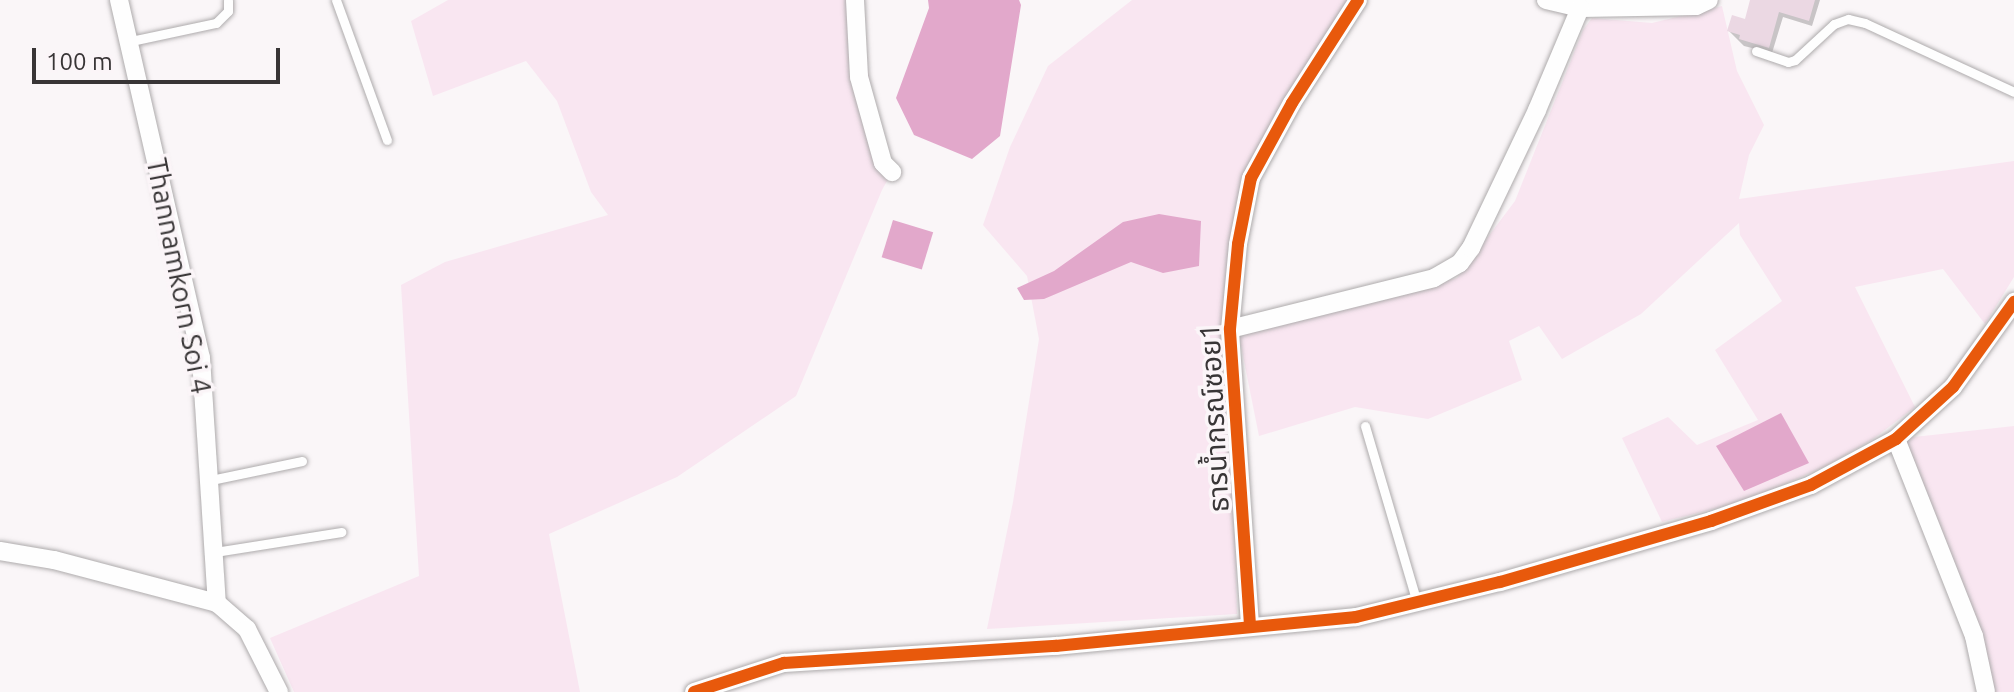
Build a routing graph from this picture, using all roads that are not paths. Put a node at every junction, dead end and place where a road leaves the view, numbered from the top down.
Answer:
1 (119, 0) edge
2 (228, 0) edge
3 (336, 0) edge
4 (855, 0) edge
5 (1358, 0) edge
6 (1546, 0) edge
7 (1709, 0) edge
8 (1580, 8) junction
9 (131, 41) junction
10 (1756, 51) dead end
11 (2014, 92) edge
12 (387, 140) dead end
13 (892, 172) dead end
14 (2014, 302) edge
15 (1230, 329) junction
16 (1365, 426) dead end
17 (1896, 439) junction
18 (302, 461) dead end
19 (211, 480) junction
20 (341, 532) dead end
21 (0, 551) edge
22 (215, 552) junction
23 (217, 603) junction
24 (1417, 603) junction
25 (1250, 625) junction
26 (726, 686) edge
27 (279, 692) edge
28 (694, 692) edge
29 (1986, 692) edge

1 - 9 street, Thannamkorn Soi 4
2 - 9 lane
3 - 12 lane
4 - 13 street
5 - 15 street, ธารน้ำกรณ์ซอย1
6 - 8 street
7 - 8 street
8 - 15 street
9 - 19 street, Thannamkorn Soi 4
10 - 11 lane
14 - 17 street
15 - 25 street, ธารน้ำกรณ์ซอย1
16 - 24 lane
17 - 24 street
17 - 29 street
18 - 19 lane
19 - 22 street, Thannamkorn Soi 4
20 - 22 lane
21 - 23 street
22 - 23 street, Thannamkorn Soi 4
23 - 27 street
24 - 25 street
25 - 26 street
26 - 28 street

